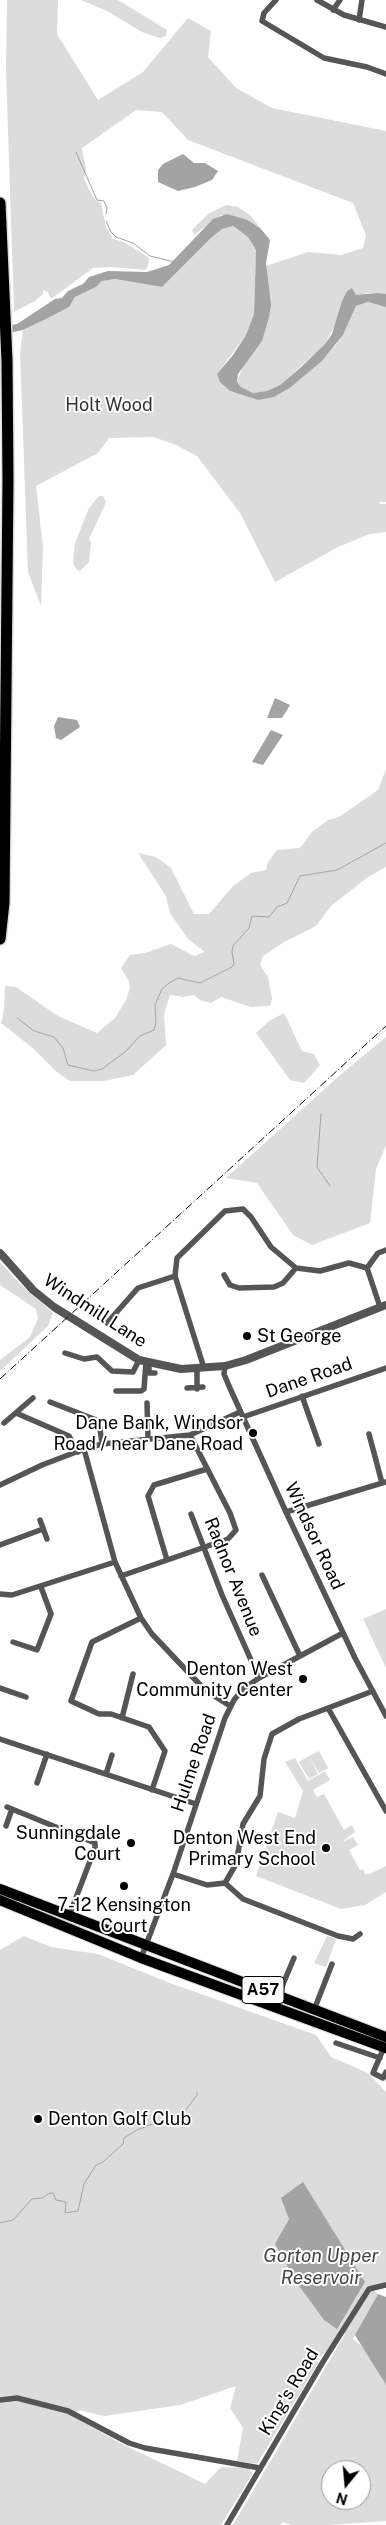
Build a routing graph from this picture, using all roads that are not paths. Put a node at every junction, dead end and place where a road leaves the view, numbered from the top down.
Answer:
1 (276, 0) edge
2 (317, 0) edge
3 (340, 0) edge
4 (362, 0) edge
5 (334, 10) junction
6 (359, 20) junction
7 (386, 27) edge
8 (386, 74) edge
9 (0, 203) edge
10 (0, 939) edge
11 (386, 1250) edge
12 (0, 1253) edge
13 (296, 1268) junction
14 (367, 1268) junction
15 (224, 1275) dead end
16 (175, 1276) junction
17 (383, 1306) edge
18 (106, 1323) dead end
19 (65, 1353) dead end
20 (144, 1362) junction
21 (225, 1366) junction
22 (200, 1368) junction
23 (386, 1368) edge
24 (155, 1374) dead end
25 (203, 1387) dead end
26 (187, 1388) dead end
27 (196, 1388) junction
28 (116, 1391) dead end
29 (302, 1396) junction
30 (34, 1398) dead end
31 (50, 1402) dead end
32 (147, 1403) dead end
33 (16, 1413) junction
34 (241, 1414) junction
35 (4, 1423) dead end
36 (190, 1434) junction
37 (368, 1434) dead end
38 (148, 1439) junction
39 (102, 1444) junction
40 (319, 1444) dead end
41 (84, 1449) junction
42 (78, 1452) junction
43 (207, 1469) junction
44 (384, 1482) edge
45 (0, 1485) edge
46 (286, 1512) junction
47 (191, 1514) dead end
48 (40, 1520) dead end
49 (43, 1529) junction
50 (47, 1539) dead end
51 (0, 1545) edge
52 (203, 1548) junction
53 (167, 1560) junction
54 (115, 1562) junction
55 (262, 1575) dead end
56 (121, 1576) junction
57 (41, 1587) junction
58 (0, 1594) edge
59 (141, 1618) junction
60 (343, 1633) junction
61 (13, 1642) dead end
62 (300, 1656) junction
63 (133, 1674) dead end
64 (259, 1678) junction
65 (0, 1688) edge
66 (373, 1691) junction
67 (26, 1697) dead end
68 (230, 1706) junction
69 (328, 1708) junction
70 (386, 1716) edge
71 (122, 1718) junction
72 (0, 1739) edge
73 (47, 1754) junction
74 (112, 1755) dead end
75 (106, 1774) junction
76 (37, 1783) dead end
77 (152, 1790) junction
78 (196, 1804) junction
79 (386, 1811) edge
80 (6, 1826) dead end
81 (173, 1874) junction
82 (226, 1883) junction
83 (0, 1889) edge
84 (0, 1900) edge
85 (69, 1916) junction
86 (360, 1934) dead end
87 (146, 1947) junction
88 (141, 1958) junction
89 (294, 1958) dead end
90 (332, 1964) dead end
91 (214, 1986) junction
92 (278, 1996) junction
93 (314, 2010) junction
94 (336, 2043) dead end
95 (386, 2044) edge
96 (380, 2058) junction
97 (386, 2072) edge
98 (386, 2285) edge
99 (0, 2400) edge
100 (260, 2468) junction
101 (227, 2525) edge

1 - 8 street
2 - 5 street
3 - 5 street
4 - 6 street
5 - 6 street
6 - 7 street
9 - 10 highway
11 - 14 street
12 - 20 street, Windmill Lane
13 - 14 street
13 - 15 street
13 - 16 street
14 - 17 street
16 - 18 street
16 - 22 street
17 - 21 street, Windmill Lane
19 - 20 street
20 - 22 street, Windmill Lane
20 - 24 street
20 - 28 street
21 - 22 street, Windmill Lane
21 - 34 street, Windsor Road
22 - 27 street
23 - 29 street, Dane Road
25 - 27 street
26 - 27 street
29 - 34 street, Dane Road
29 - 40 street
30 - 33 street
31 - 39 street
32 - 38 street
33 - 35 street
33 - 42 street
34 - 36 street, Dane Road
34 - 46 street, Windsor Road
36 - 38 street, Dane Road
36 - 43 street
37 - 44 street
38 - 39 street, Dane Road
39 - 41 street, Dane Road
41 - 42 street, Dane Road
41 - 54 street
42 - 45 street, Dane Road
43 - 52 street
43 - 53 street
44 - 46 street
46 - 60 street, Windsor Road
47 - 52 street, Radnor Avenue
48 - 49 street
49 - 50 street
49 - 51 street
52 - 53 street
52 - 64 street, Radnor Avenue
53 - 56 street
54 - 56 street
54 - 57 street
55 - 62 street
56 - 59 street
57 - 58 street
57 - 61 street
59 - 68 street
59 - 71 street
60 - 62 street, Hulme Road
60 - 66 street, Windsor Road
62 - 64 street, Hulme Road
63 - 71 street
64 - 68 street, Hulme Road
65 - 67 street
66 - 69 street
66 - 70 street, Windsor Road
68 - 78 street, Hulme Road
69 - 79 street
69 - 82 street
71 - 77 street
72 - 73 street
73 - 75 street
73 - 76 street
74 - 75 street
75 - 77 street
77 - 78 street
78 - 81 street, Hulme Road
80 - 85 street
81 - 82 street
81 - 87 street, Hulme Road
82 - 86 street
83 - 85 highway, A57
84 - 88 highway, A57
85 - 87 highway, A57
87 - 88 street, Hulme Road
87 - 91 highway, A57
87 - 92 highway, A57
88 - 91 highway, A57
89 - 92 street
90 - 93 street
91 - 95 highway, A57
92 - 93 highway, A57
93 - 95 highway, A57
94 - 96 street
95 - 96 street
96 - 97 street
98 - 100 street, King's Road
99 - 100 street
100 - 101 street, King's Road

